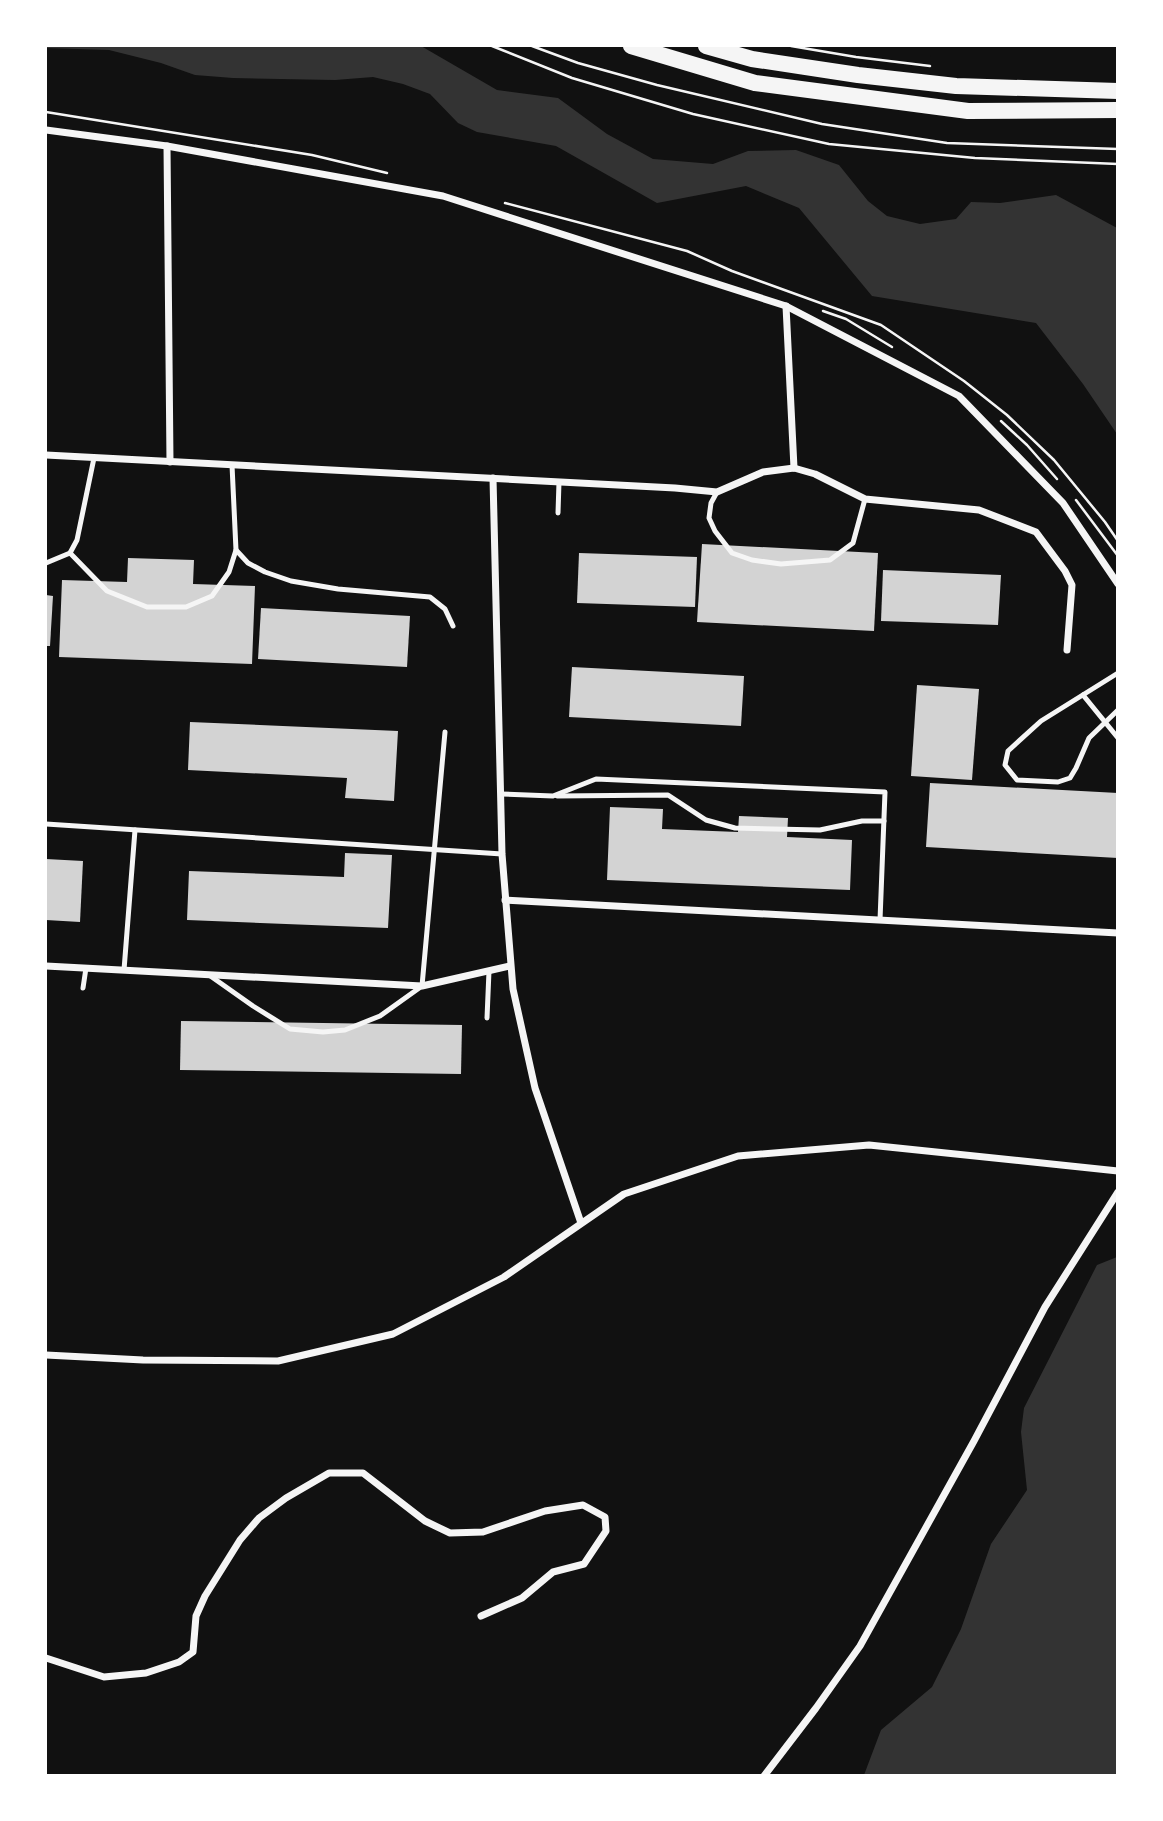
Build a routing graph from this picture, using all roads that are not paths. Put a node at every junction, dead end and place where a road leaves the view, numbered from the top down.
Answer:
1 (631, 46) edge
2 (706, 46) edge
3 (1118, 91) edge
4 (1118, 110) edge
5 (46, 130) edge
6 (167, 146) junction
7 (786, 306) junction
8 (46, 456) edge
9 (94, 458) junction
10 (170, 462) junction
11 (232, 465) junction
12 (794, 468) junction
13 (493, 478) junction
14 (559, 482) junction
15 (717, 492) junction
16 (865, 499) junction
17 (558, 513) dead end
18 (236, 550) junction
19 (70, 553) junction
20 (46, 563) edge
21 (1118, 584) edge
22 (453, 626) dead end
23 (1067, 650) dead end
24 (1118, 673) edge
25 (1083, 695) junction
26 (1118, 710) edge
27 (1105, 722) junction
28 (445, 732) dead end
29 (1118, 738) edge
30 (501, 794) junction
31 (553, 796) junction
32 (884, 821) junction
33 (46, 824) edge
34 (135, 830) junction
35 (435, 850) junction
36 (502, 854) junction
37 (505, 900) junction
38 (880, 920) junction
39 (1118, 933) edge
40 (46, 966) edge
41 (510, 966) junction
42 (86, 968) junction
43 (124, 970) junction
44 (489, 971) junction
45 (209, 975) junction
46 (422, 986) junction
47 (83, 988) dead end
48 (486, 1018) dead end
49 (1118, 1171) edge
50 (1118, 1192) edge
51 (581, 1223) junction
52 (46, 1355) edge
53 (481, 1616) dead end
54 (46, 1658) edge
55 (764, 1776) edge

1 - 4 main road
2 - 3 main road
5 - 6 street
6 - 7 street
6 - 10 street
7 - 12 street
7 - 21 street
8 - 9 street
9 - 10 street
9 - 19 lane
10 - 11 street
11 - 13 street
11 - 18 lane
12 - 15 street
12 - 16 street
13 - 14 street
13 - 30 street
14 - 15 street
14 - 17 lane
15 - 16 lane
16 - 23 street
18 - 19 lane
18 - 22 lane
19 - 20 lane
24 - 25 lane
25 - 27 lane
25 - 27 lane
26 - 27 lane
27 - 29 lane
28 - 35 lane
30 - 31 lane
30 - 36 street
31 - 32 lane
31 - 32 lane
32 - 38 lane
33 - 34 lane
34 - 35 lane
34 - 43 lane
35 - 36 lane
35 - 46 lane
36 - 37 street
37 - 38 street
37 - 41 street
38 - 39 street
40 - 42 street
41 - 44 street
41 - 51 street
42 - 43 street
42 - 47 lane
43 - 45 street
44 - 46 street
44 - 48 lane
45 - 46 street
45 - 46 lane
49 - 51 street
50 - 55 street
51 - 52 street
53 - 54 street

